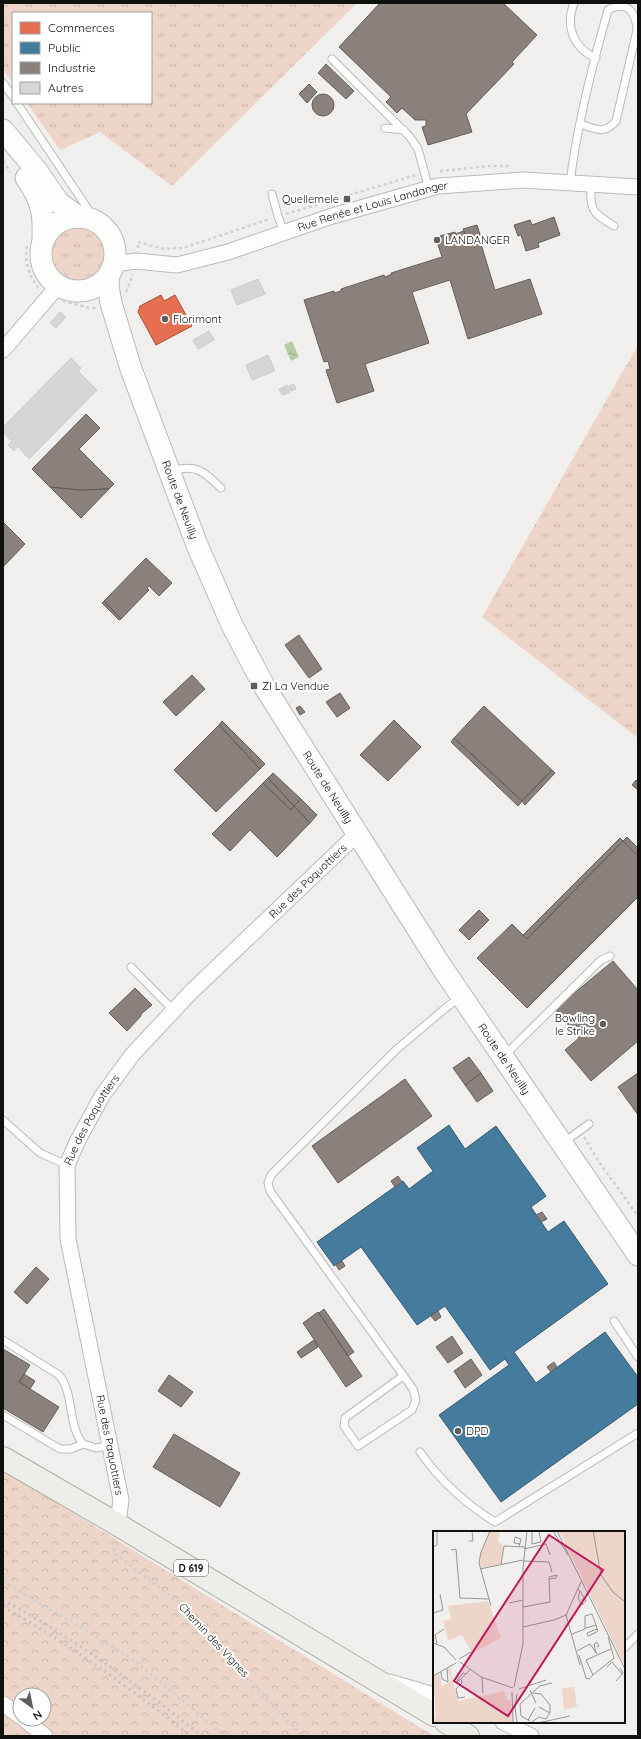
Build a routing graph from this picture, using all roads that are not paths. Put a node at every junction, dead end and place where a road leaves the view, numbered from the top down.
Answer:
1 (574, 3) edge
2 (596, 58) junction
3 (332, 59) dead end
4 (3, 83) edge
5 (12, 96) edge
6 (18, 104) edge
7 (580, 124) junction
8 (385, 128) dead end
9 (3, 130) edge
10 (404, 130) junction
11 (3, 137) edge
12 (570, 183) junction
13 (591, 184) junction
14 (638, 187) edge
15 (429, 189) junction
16 (272, 194) dead end
17 (88, 219) junction
18 (614, 226) dead end
19 (284, 233) junction
20 (43, 240) junction
21 (111, 269) junction
22 (67, 288) junction
23 (3, 350) edge
24 (131, 369) junction
25 (170, 472) junction
26 (221, 488) dead end
27 (357, 834) junction
28 (610, 956) dead end
29 (131, 967) dead end
30 (462, 997) junction
31 (174, 1011) junction
32 (503, 1057) junction
33 (3, 1120) edge
34 (589, 1124) dead end
35 (562, 1143) junction
36 (67, 1165) junction
37 (638, 1255) edge
38 (614, 1322) dead end
39 (3, 1340) edge
40 (638, 1356) edge
41 (403, 1376) junction
42 (3, 1415) edge
43 (638, 1433) edge
44 (83, 1444) junction
45 (111, 1445) junction
46 (420, 1452) dead end
47 (3, 1458) edge
48 (113, 1531) junction
49 (638, 1634) edge
50 (625, 1647) edge
51 (378, 1680) junction
52 (433, 1695) edge
53 (3, 1704) edge
54 (12, 1710) edge
55 (433, 1714) edge
56 (448, 1723) edge
57 (504, 1723) edge
58 (34, 1727) edge
59 (45, 1736) edge
60 (468, 1736) edge
61 (531, 1736) edge

1 - 2 lane
2 - 7 lane
2 - 7 lane
3 - 10 lane
4 - 5 lane
6 - 17 lane
7 - 12 lane
8 - 10 lane
9 - 17 main road
10 - 15 lane
11 - 20 main road
12 - 13 street, Rue Renée et Louis Landanger
12 - 15 street, Rue Renée et Louis Landanger
13 - 14 street, Rue Renée et Louis Landanger
13 - 18 lane
15 - 19 street, Rue Renée et Louis Landanger
16 - 19 lane
17 - 20 main road
17 - 21 main road
19 - 21 street, Rue Renée et Louis Landanger
20 - 22 main road
21 - 22 main road
21 - 24 main road, Route de Neuilly
22 - 23 street
22 - 24 main road
24 - 25 main road, Route de Neuilly
25 - 26 lane
25 - 27 main road, Route de Neuilly
27 - 30 main road, Route de Neuilly
27 - 31 street, Rue des Paquottiers
28 - 32 lane
29 - 31 lane
30 - 32 main road, Route de Neuilly
30 - 41 lane
31 - 36 street, Rue des Paquottiers
32 - 35 main road, Route de Neuilly
33 - 36 lane
34 - 35 lane
35 - 37 main road, Route de Neuilly
36 - 45 street, Rue des Paquottiers
38 - 40 lane
39 - 44 lane
41 - 41 lane
42 - 44 lane
43 - 46 lane
44 - 45 lane
45 - 48 street, Rue des Paquottiers
47 - 48 main road, D 619
48 - 51 main road, D 619
49 - 50 lane
51 - 52 street
51 - 55 main road, D 619
53 - 54 street
56 - 60 main road
57 - 61 street
58 - 59 street

